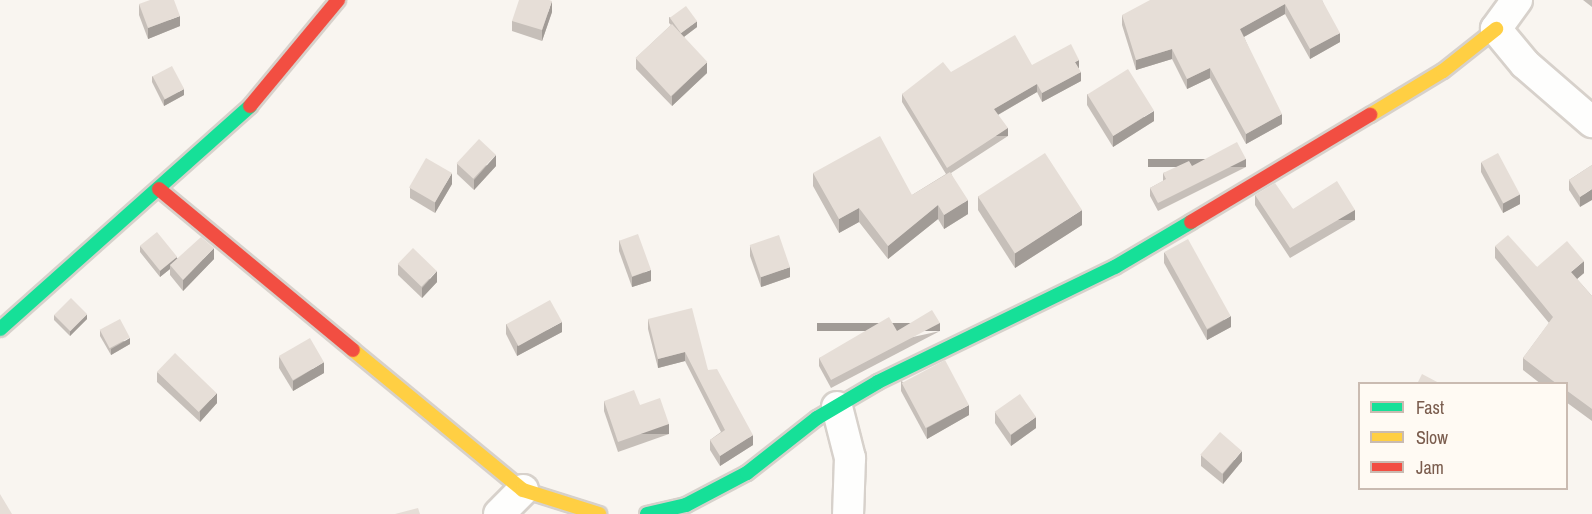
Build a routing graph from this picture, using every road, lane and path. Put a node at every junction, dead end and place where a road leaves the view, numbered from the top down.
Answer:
1 (338, 0) edge
2 (1517, 0) edge
3 (1496, 29) junction
4 (1592, 122) edge
5 (159, 189) junction
6 (0, 329) edge
7 (837, 407) junction
8 (523, 490) junction
9 (499, 514) edge
10 (598, 514) edge
11 (647, 514) edge
12 (848, 514) edge

1 - 5 street
2 - 3 street
3 - 4 street
3 - 7 street
5 - 6 street
5 - 8 street
7 - 11 street
7 - 12 street
8 - 9 street
8 - 10 street

